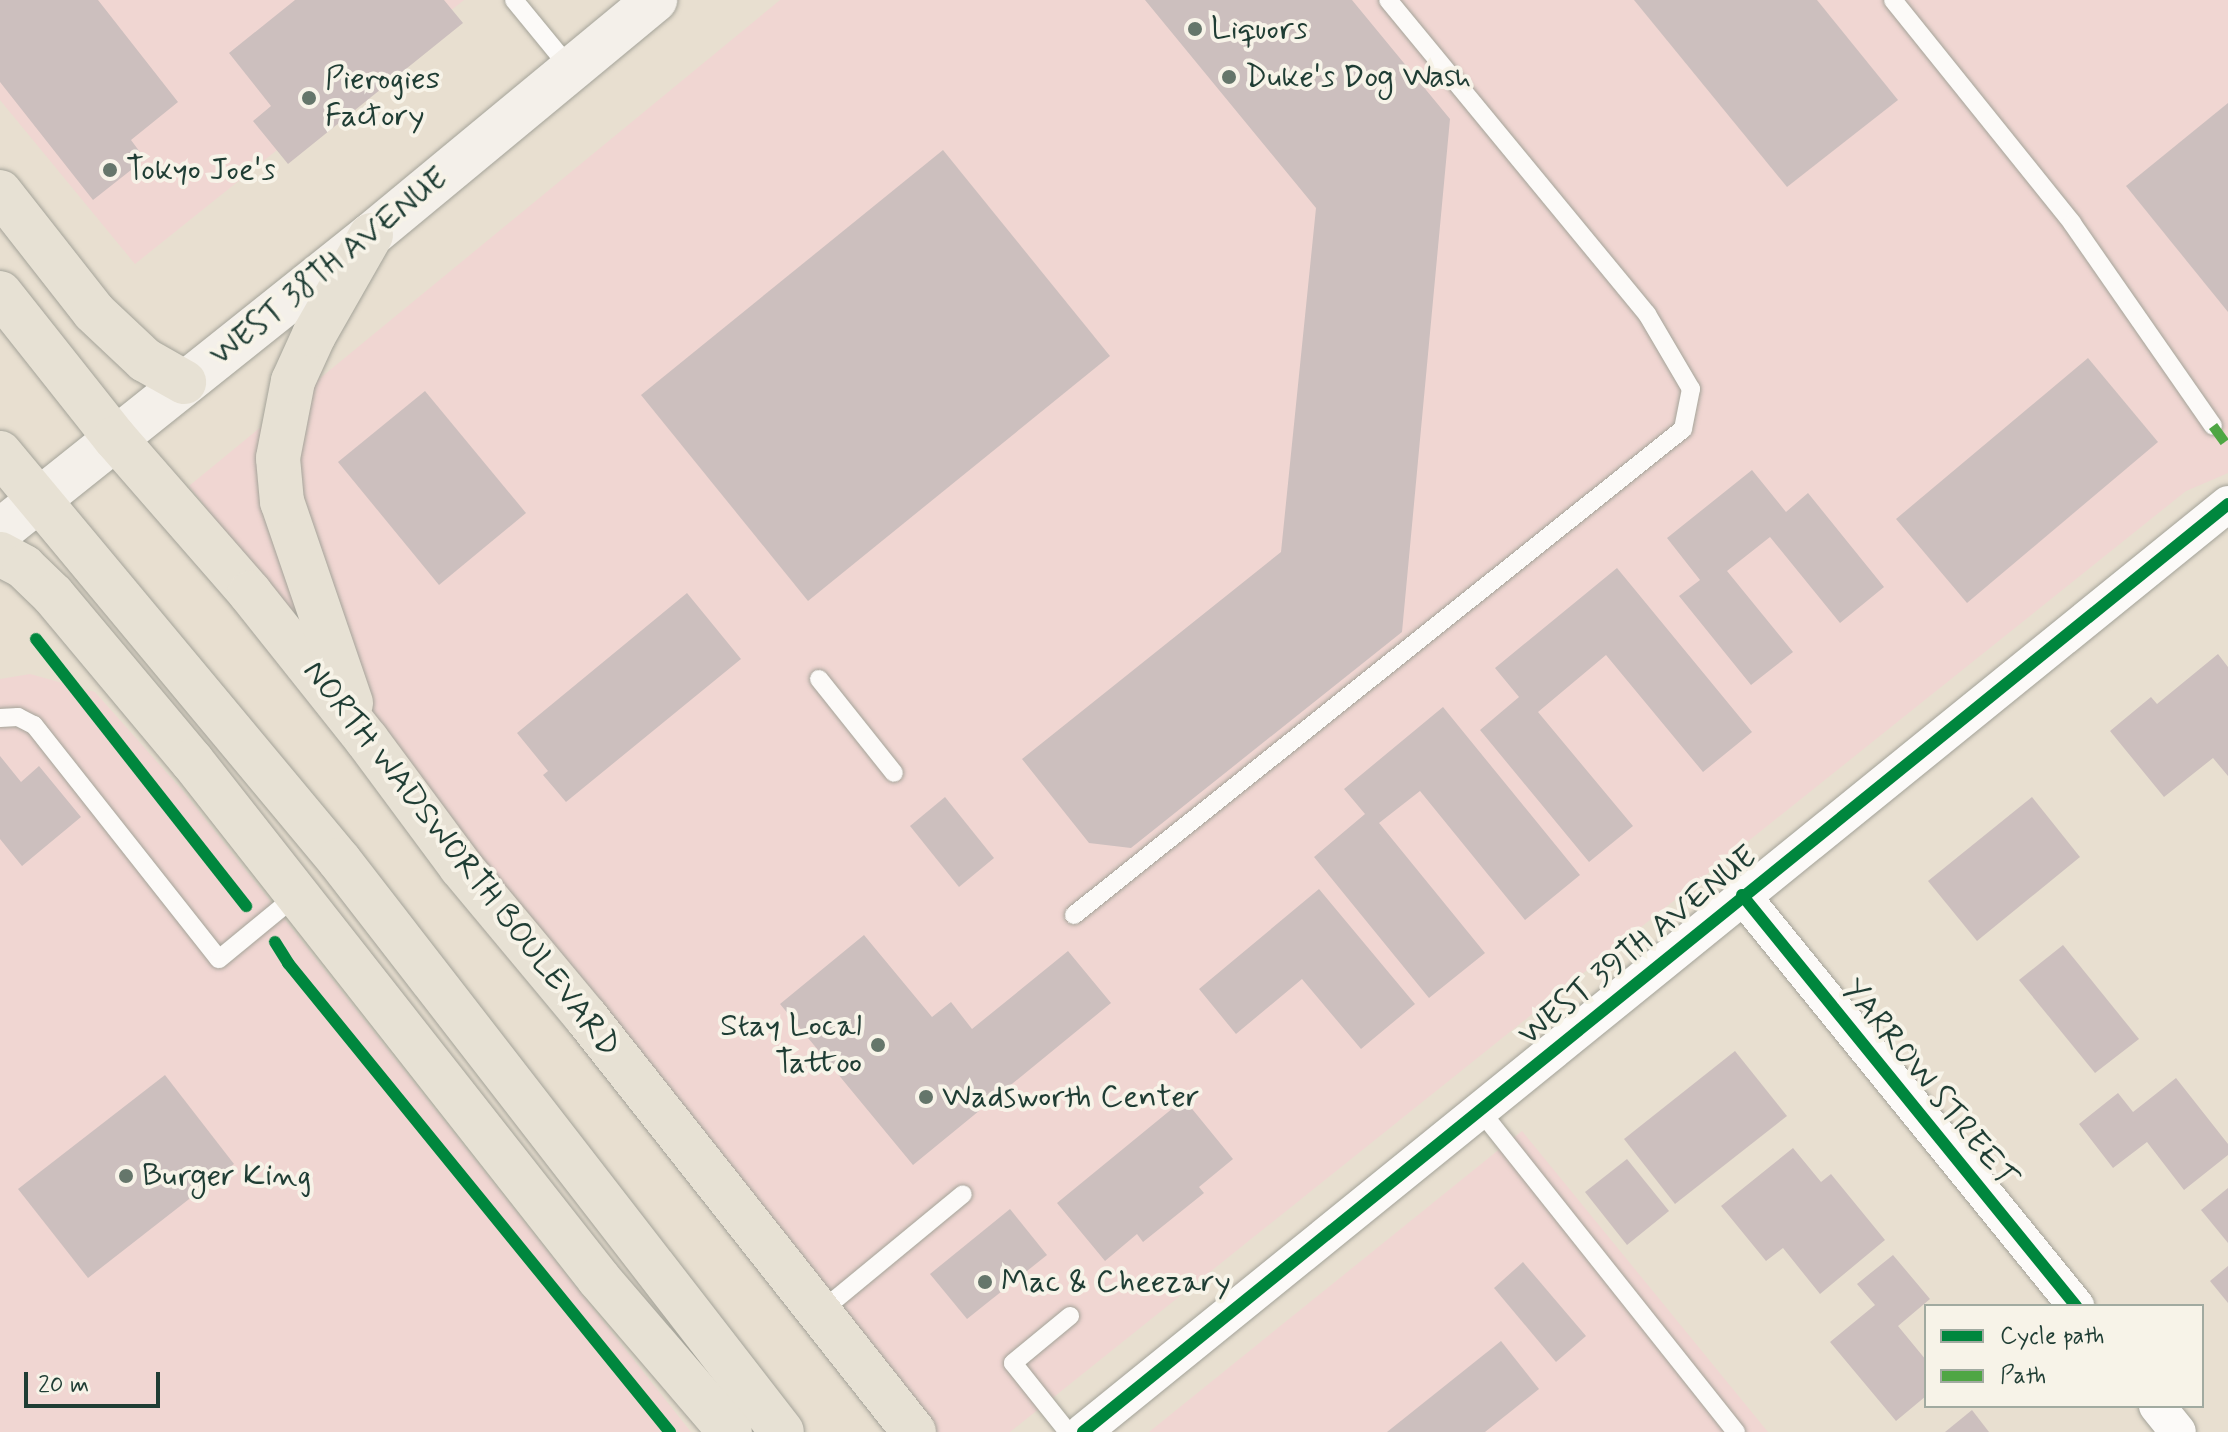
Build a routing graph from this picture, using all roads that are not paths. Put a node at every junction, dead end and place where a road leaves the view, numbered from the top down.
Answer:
1 (514, 0) edge
2 (655, 0) edge
3 (1388, 0) edge
4 (1893, 0) edge
5 (569, 67) junction
6 (0, 192) edge
7 (371, 235) junction
8 (0, 293) edge
9 (184, 382) junction
10 (2213, 426) dead end
11 (115, 438) junction
12 (0, 453) edge
13 (37, 501) junction
14 (2228, 504) edge
15 (0, 531) edge
16 (0, 554) edge
17 (819, 679) dead end
18 (0, 718) edge
19 (360, 731) junction
20 (894, 773) dead end
21 (298, 893) junction
22 (1742, 895) junction
23 (1074, 915) dead end
24 (1479, 1109) junction
25 (963, 1194) dead end
26 (2074, 1304) edge
27 (818, 1314) junction
28 (1070, 1316) dead end
29 (2159, 1408) edge
30 (730, 1432) edge
31 (782, 1432) edge
32 (914, 1432) edge
33 (1068, 1432) edge
34 (1083, 1432) edge
35 (1736, 1432) edge
36 (2178, 1432) edge

1 - 5 lane
2 - 5 main road, WEST 38TH AVENUE
3 - 23 lane
4 - 10 lane
5 - 7 main road, WEST 38TH AVENUE
6 - 9 main road
7 - 9 main road, WEST 38TH AVENUE
7 - 19 main road
8 - 11 main road, NORTH WADSWORTH BOULEVARD
9 - 11 main road, WEST 38TH AVENUE
11 - 13 main road, WEST 38TH AVENUE
11 - 19 main road, NORTH WADSWORTH BOULEVARD
12 - 13 main road
13 - 15 main road, WEST 38TH AVENUE
13 - 31 main road
14 - 22 street, WEST 39TH AVENUE
16 - 21 main road
17 - 20 lane
18 - 21 lane
19 - 27 main road, NORTH WADSWORTH BOULEVARD
21 - 30 main road
22 - 24 street, WEST 39TH AVENUE
22 - 26 street, YARROW STREET
24 - 34 street, WEST 39TH AVENUE
24 - 35 lane
25 - 27 lane
27 - 32 main road, NORTH WADSWORTH BOULEVARD
28 - 33 lane
29 - 36 street

